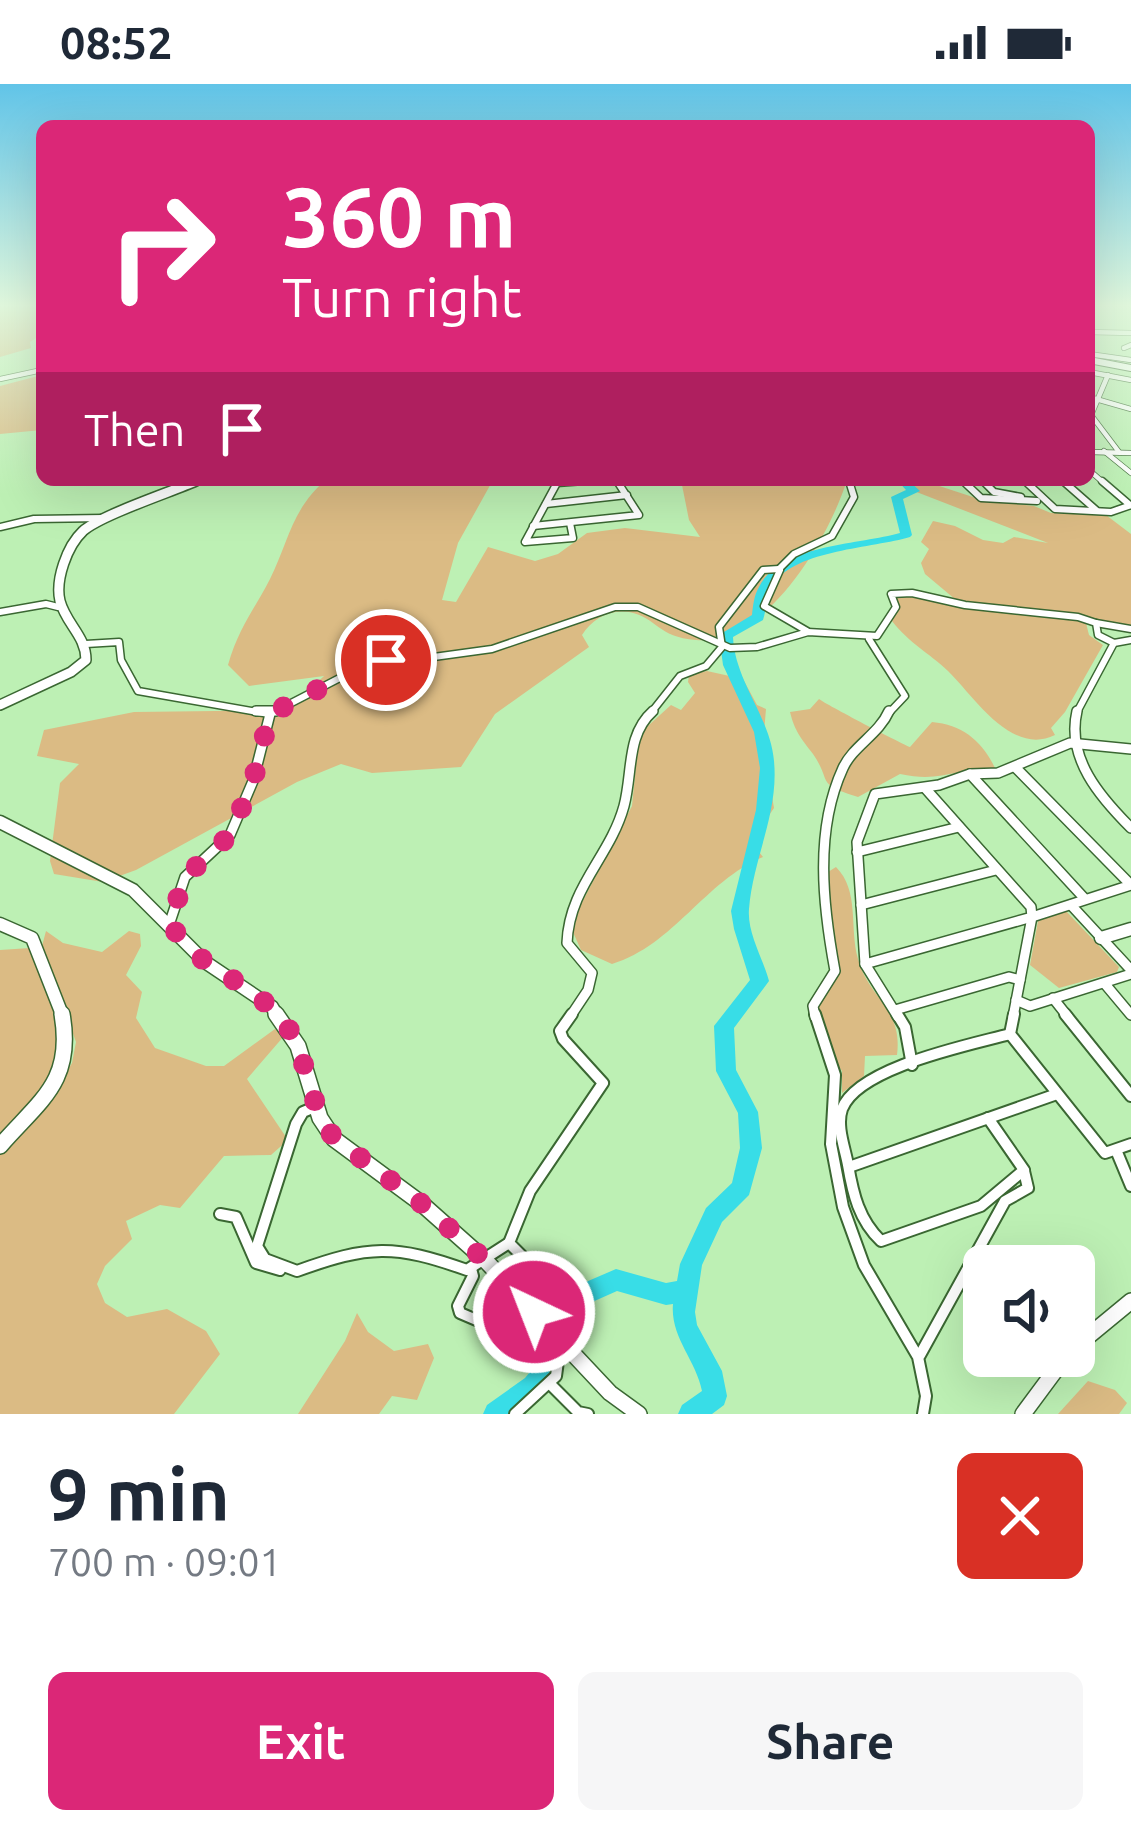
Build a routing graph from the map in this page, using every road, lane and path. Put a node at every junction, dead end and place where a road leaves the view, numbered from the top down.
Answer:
1 (36, 371) edge
2 (1095, 373) edge
3 (1108, 375) junction
4 (0, 379) edge
5 (1131, 380) edge
6 (1095, 394) edge
7 (1095, 400) edge
8 (1130, 414) edge
9 (1095, 421) edge
10 (1095, 429) edge
11 (1102, 429) junction
12 (1095, 452) edge
13 (1104, 452) junction
14 (1119, 452) junction
15 (1131, 453) edge
16 (1131, 473) edge
17 (1095, 476) edge
18 (182, 486) edge
19 (555, 486) edge
20 (621, 486) edge
21 (851, 486) edge
22 (968, 486) edge
23 (988, 486) edge
24 (1029, 486) edge
25 (1069, 486) edge
26 (627, 495) junction
27 (1041, 501) junction
28 (545, 505) junction
29 (1129, 508) edge
30 (1098, 511) junction
31 (104, 518) junction
32 (569, 523) junction
33 (0, 526) edge
34 (533, 526) junction
35 (781, 570) junction
36 (58, 607) junction
37 (0, 612) edge
38 (1096, 623) junction
39 (1131, 629) edge
40 (808, 632) junction
41 (868, 639) junction
42 (1131, 640) edge
43 (1114, 643) junction
44 (86, 644) junction
45 (722, 646) junction
46 (0, 705) edge
47 (270, 714) junction
48 (1077, 743) junction
49 (1131, 748) edge
50 (1016, 767) junction
51 (970, 774) junction
52 (926, 788) junction
53 (0, 822) edge
54 (959, 826) junction
55 (1131, 828) edge
56 (857, 852) junction
57 (996, 869) junction
58 (1085, 898) junction
59 (861, 904) junction
60 (1070, 904) junction
61 (1033, 916) junction
62 (0, 924) edge
63 (169, 925) junction
64 (1131, 928) edge
65 (1101, 938) junction
66 (865, 964) junction
67 (1131, 972) edge
68 (1019, 980) junction
69 (1104, 983) junction
70 (1053, 998) junction
71 (1016, 1000) junction
72 (895, 1010) junction
73 (1131, 1015) edge
74 (1010, 1034) junction
75 (912, 1065) junction
76 (1058, 1093) junction
77 (1131, 1096) edge
78 (316, 1106) junction
79 (988, 1118) junction
80 (1131, 1144) edge
81 (0, 1146) edge
82 (1116, 1150) junction
83 (849, 1167) junction
84 (1024, 1170) junction
85 (1131, 1186) edge
86 (220, 1214) dead end
87 (509, 1243) junction
88 (485, 1260) junction
89 (280, 1269) junction
90 (470, 1269) junction
91 (1131, 1301) edge
92 (1095, 1331) edge
93 (551, 1342) junction
94 (920, 1355) junction
95 (1050, 1377) edge
96 (550, 1384) junction
97 (634, 1413) edge
98 (515, 1414) edge
99 (588, 1414) edge
100 (923, 1414) edge
101 (1023, 1414) edge

1 - 4 street
2 - 3 street
3 - 5 street
3 - 6 street
7 - 8 street
9 - 11 street
10 - 11 street
11 - 14 street
12 - 13 street
13 - 14 street
13 - 16 street
14 - 15 street
17 - 29 street
18 - 31 street
19 - 28 street
20 - 26 street
21 - 35 street
22 - 27 street
23 - 27 street
24 - 27 street
25 - 30 street
26 - 28 street
26 - 32 street
27 - 30 street
28 - 34 street
29 - 30 street
31 - 33 street
31 - 36 street
32 - 34 street
32 - 34 street
35 - 40 street
35 - 45 street
36 - 37 street
36 - 44 street
38 - 39 street
38 - 41 street
38 - 43 street
40 - 41 street
40 - 45 street
41 - 94 street
42 - 43 street
43 - 48 street
44 - 46 street
44 - 47 street
45 - 47 street
45 - 87 street
47 - 63 street
48 - 49 street
48 - 50 street
48 - 55 street
50 - 51 street
50 - 58 street
51 - 52 street
51 - 58 street
52 - 54 street
52 - 56 street
53 - 63 street
54 - 56 street
54 - 57 street
56 - 59 street
57 - 59 street
57 - 61 street
58 - 60 street
59 - 66 street
60 - 61 street
60 - 65 street
61 - 66 street
61 - 68 street
62 - 81 street
63 - 78 street
64 - 65 street
65 - 67 street
66 - 72 street
67 - 69 street
68 - 71 street
68 - 72 street
69 - 70 street
69 - 73 street
70 - 71 street
70 - 77 street
71 - 74 street
72 - 75 street
74 - 75 street
74 - 76 street
75 - 83 street
76 - 79 street
76 - 82 street
78 - 88 street
78 - 89 street
79 - 83 street
79 - 84 street
80 - 82 street
82 - 85 street
83 - 84 street
84 - 94 street
86 - 89 street
87 - 88 street
87 - 93 street
88 - 90 street
88 - 93 street
89 - 90 street
90 - 93 street
91 - 92 street
93 - 96 street
93 - 97 street
94 - 100 street
95 - 101 street
96 - 98 street
96 - 99 street

